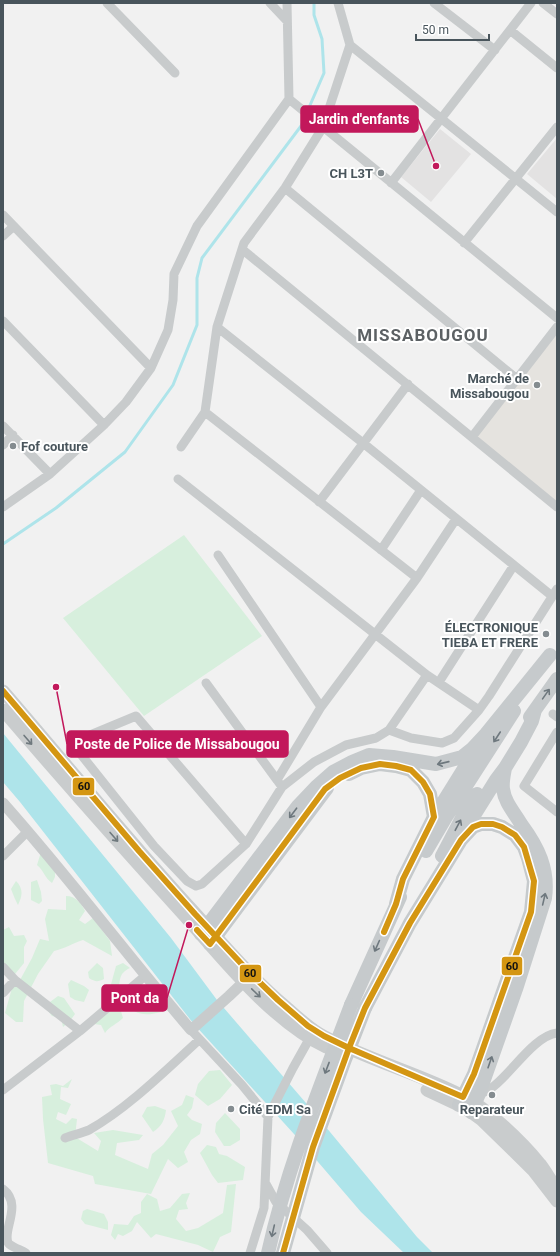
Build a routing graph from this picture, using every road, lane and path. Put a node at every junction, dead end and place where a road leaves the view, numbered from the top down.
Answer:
1 (107, 3) edge
2 (270, 3) edge
3 (287, 3) edge
4 (338, 3) edge
5 (434, 3) edge
6 (531, 3) edge
7 (543, 3) edge
8 (557, 14) edge
9 (287, 21) junction
10 (510, 30) junction
11 (350, 45) junction
12 (495, 50) junction
13 (557, 68) edge
14 (175, 73) dead end
15 (289, 99) junction
16 (441, 119) junction
17 (319, 124) junction
18 (557, 126) edge
19 (515, 179) junction
20 (392, 183) junction
21 (285, 188) junction
22 (557, 212) edge
23 (3, 215) edge
24 (14, 226) junction
25 (3, 236) edge
26 (464, 243) junction
27 (243, 250) junction
28 (557, 318) edge
29 (3, 321) edge
30 (217, 327) junction
31 (557, 327) edge
32 (151, 368) junction
33 (517, 379) junction
34 (408, 384) junction
35 (204, 412) junction
36 (104, 425) junction
37 (3, 426) edge
38 (13, 436) junction
39 (472, 437) junction
40 (363, 443) junction
41 (3, 445) edge
42 (181, 447) dead end
43 (50, 474) junction
44 (178, 479) dead end
45 (422, 490) junction
46 (319, 502) junction
47 (3, 507) edge
48 (557, 507) edge
49 (456, 519) junction
50 (381, 550) junction
51 (218, 555) dead end
52 (514, 565) junction
53 (417, 578) junction
54 (555, 593) edge
55 (375, 634) junction
56 (553, 651) edge
57 (427, 675) junction
58 (557, 679) edge
59 (439, 682) junction
60 (206, 683) dead end
61 (3, 691) edge
62 (321, 707) junction
63 (3, 710) edge
64 (479, 710) junction
65 (535, 710) junction
66 (389, 730) junction
67 (557, 732) edge
68 (486, 734) junction
69 (505, 768) junction
70 (280, 784) junction
71 (3, 803) edge
72 (557, 812) edge
73 (434, 817) junction
74 (28, 831) junction
75 (461, 840) junction
76 (246, 844) junction
77 (154, 846) junction
78 (3, 856) edge
79 (139, 859) junction
80 (396, 904) junction
81 (410, 923) junction
82 (208, 935) junction
83 (3, 967) edge
84 (145, 976) junction
85 (247, 978) junction
86 (15, 980) junction
87 (3, 993) edge
88 (193, 1028) junction
89 (80, 1031) junction
90 (557, 1033) edge
91 (312, 1034) junction
92 (199, 1040) junction
93 (3, 1090) edge
94 (470, 1102) junction
95 (269, 1114) junction
96 (65, 1138) dead end
97 (265, 1182) junction
98 (3, 1189) edge
99 (557, 1189) edge
100 (557, 1201) edge
101 (26, 1253) edge
102 (250, 1253) edge
103 (268, 1253) edge
104 (283, 1253) edge
105 (327, 1253) edge

1 - 14 street
2 - 9 street
3 - 9 street
4 - 11 street
5 - 12 street
6 - 10 street
7 - 8 street
9 - 15 street
10 - 12 street
10 - 13 street
11 - 16 street
11 - 17 street
12 - 16 street
15 - 17 street
15 - 32 street
16 - 19 street
16 - 20 street
17 - 20 street
17 - 21 street
18 - 19 street
19 - 22 street
19 - 26 street
20 - 26 street
21 - 27 street
21 - 33 street
23 - 24 street
24 - 25 street
24 - 32 street
26 - 28 street
27 - 30 street
27 - 34 street
29 - 36 street
30 - 35 street
30 - 40 street
31 - 33 street
32 - 36 street
33 - 39 street
34 - 39 street
34 - 40 street
35 - 42 street
35 - 46 street
36 - 43 street
37 - 38 street
38 - 41 street
38 - 43 street
39 - 48 street
40 - 45 street
40 - 46 street
43 - 47 street
44 - 55 street
45 - 49 street
45 - 50 street
46 - 50 street
49 - 52 street
49 - 53 street
50 - 53 street
51 - 62 street
52 - 54 street
52 - 59 street
53 - 55 street
54 - 64 street
55 - 57 street
55 - 62 street
56 - 68 main road
56 -> 80 main road
57 - 59 street
57 - 66 street
65 -> 58 main road
59 - 64 street
60 - 70 street
61 - 79 main road
62 - 70 street
63 -> 79 main road
64 - 66 street
65 - 69 main road
81 -> 65 main road
66 - 70 street
67 - 72 street
68 - 73 main road
68 -> 82 main road
69 - 75 main road
94 -> 69 main road
70 - 76 street
71 - 74 street
73 - 80 main road
73 - 82 main road
74 - 78 street
74 - 84 street
75 - 81 main road
75 - 94 main road
76 - 77 street
76 - 77 street
77 - 79 street
79 - 82 main road
80 -> 103 main road, bridge
81 - 104 main road, bridge
82 - 85 main road
83 - 86 street
84 - 88 street
84 - 89 street
85 - 88 street
85 - 91 main road
86 - 87 street
86 - 89 street
88 - 92 street
89 - 93 street
90 - 94 street
91 - 94 main road
91 - 95 street
92 - 95 street
92 - 96 street
94 - 99 main road
94 - 100 main road
95 - 97 street
97 - 102 street
97 - 105 street
98 - 101 street

